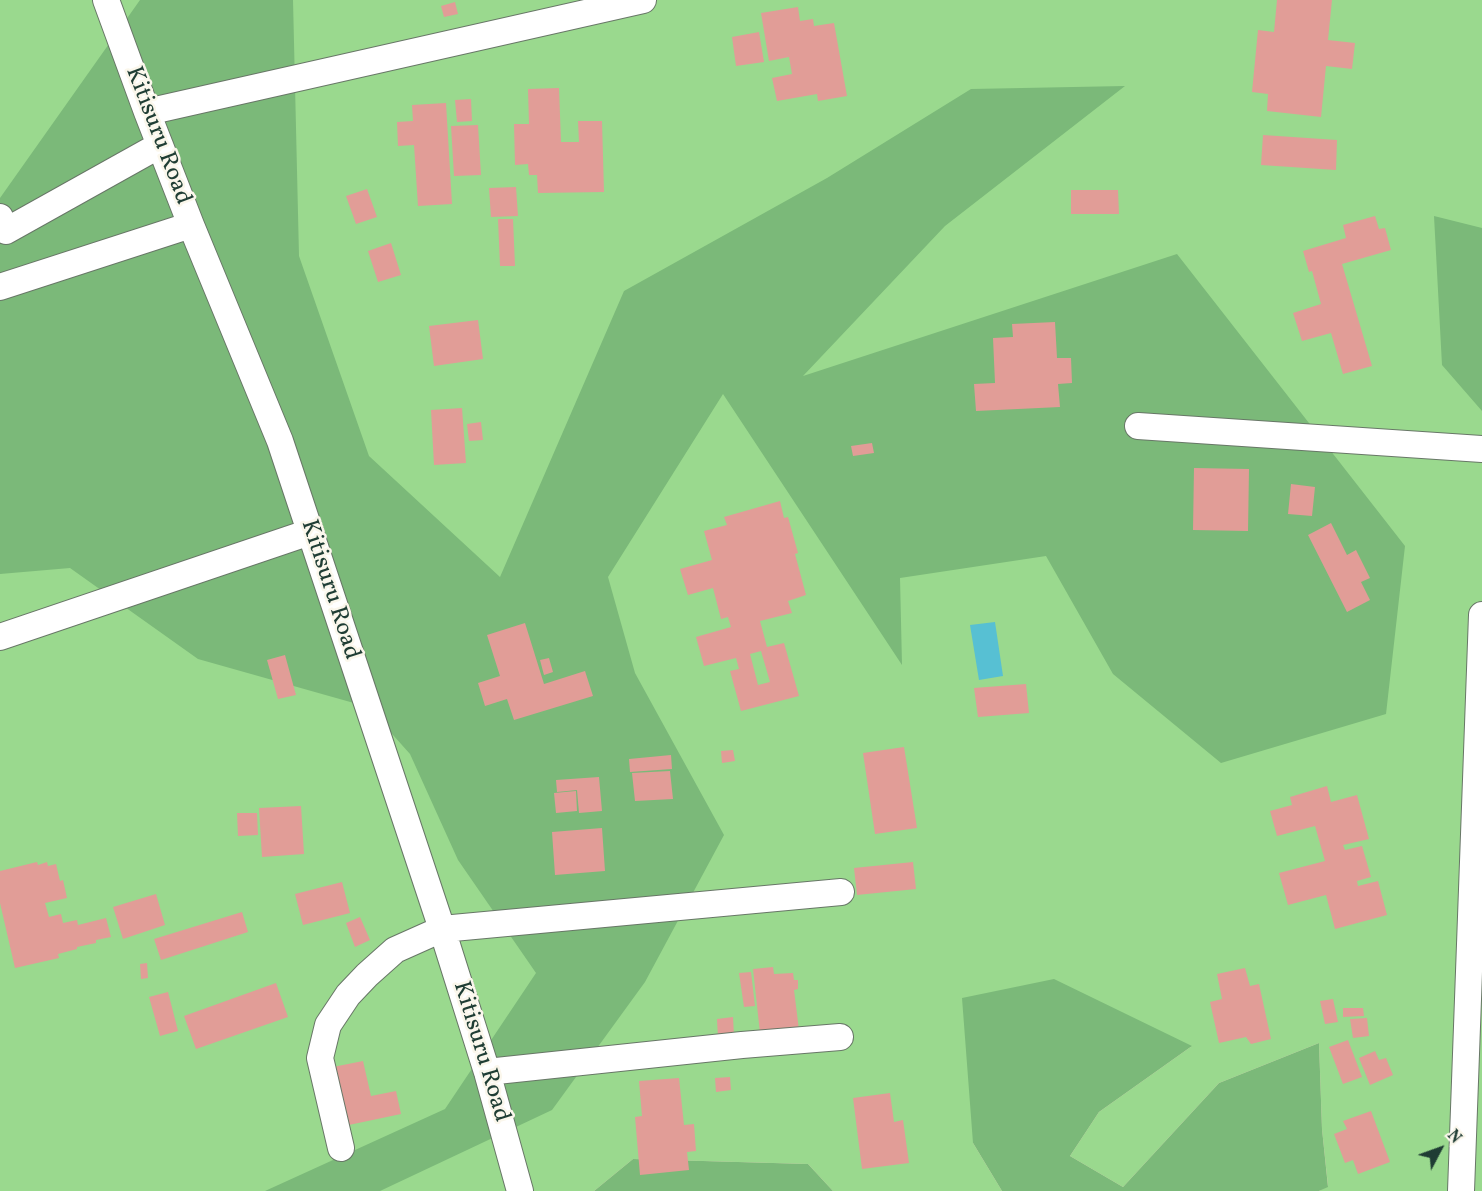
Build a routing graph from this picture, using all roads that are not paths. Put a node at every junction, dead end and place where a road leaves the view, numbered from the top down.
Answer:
1 (106, 0) edge
2 (643, 0) edge
3 (147, 112) junction
4 (160, 145) junction
5 (0, 217) edge
6 (191, 225) junction
7 (0, 287) edge
8 (1138, 426) dead end
9 (1482, 449) edge
10 (310, 532) junction
11 (1482, 615) edge
12 (0, 637) edge
13 (841, 892) dead end
14 (442, 929) junction
15 (840, 1037) dead end
16 (487, 1072) junction
17 (341, 1148) dead end
18 (520, 1191) edge
19 (1461, 1191) edge

1 - 3 street, Kitisuru Road
2 - 3 street
3 - 4 street, Kitisuru Road
4 - 5 street
4 - 6 street, Kitisuru Road
6 - 7 street
6 - 10 street, Kitisuru Road
8 - 9 street
10 - 12 street
10 - 14 street, Kitisuru Road
11 - 19 street
13 - 14 street
14 - 16 street, Kitisuru Road
14 - 17 street
15 - 16 street
16 - 18 street, Kitisuru Road

